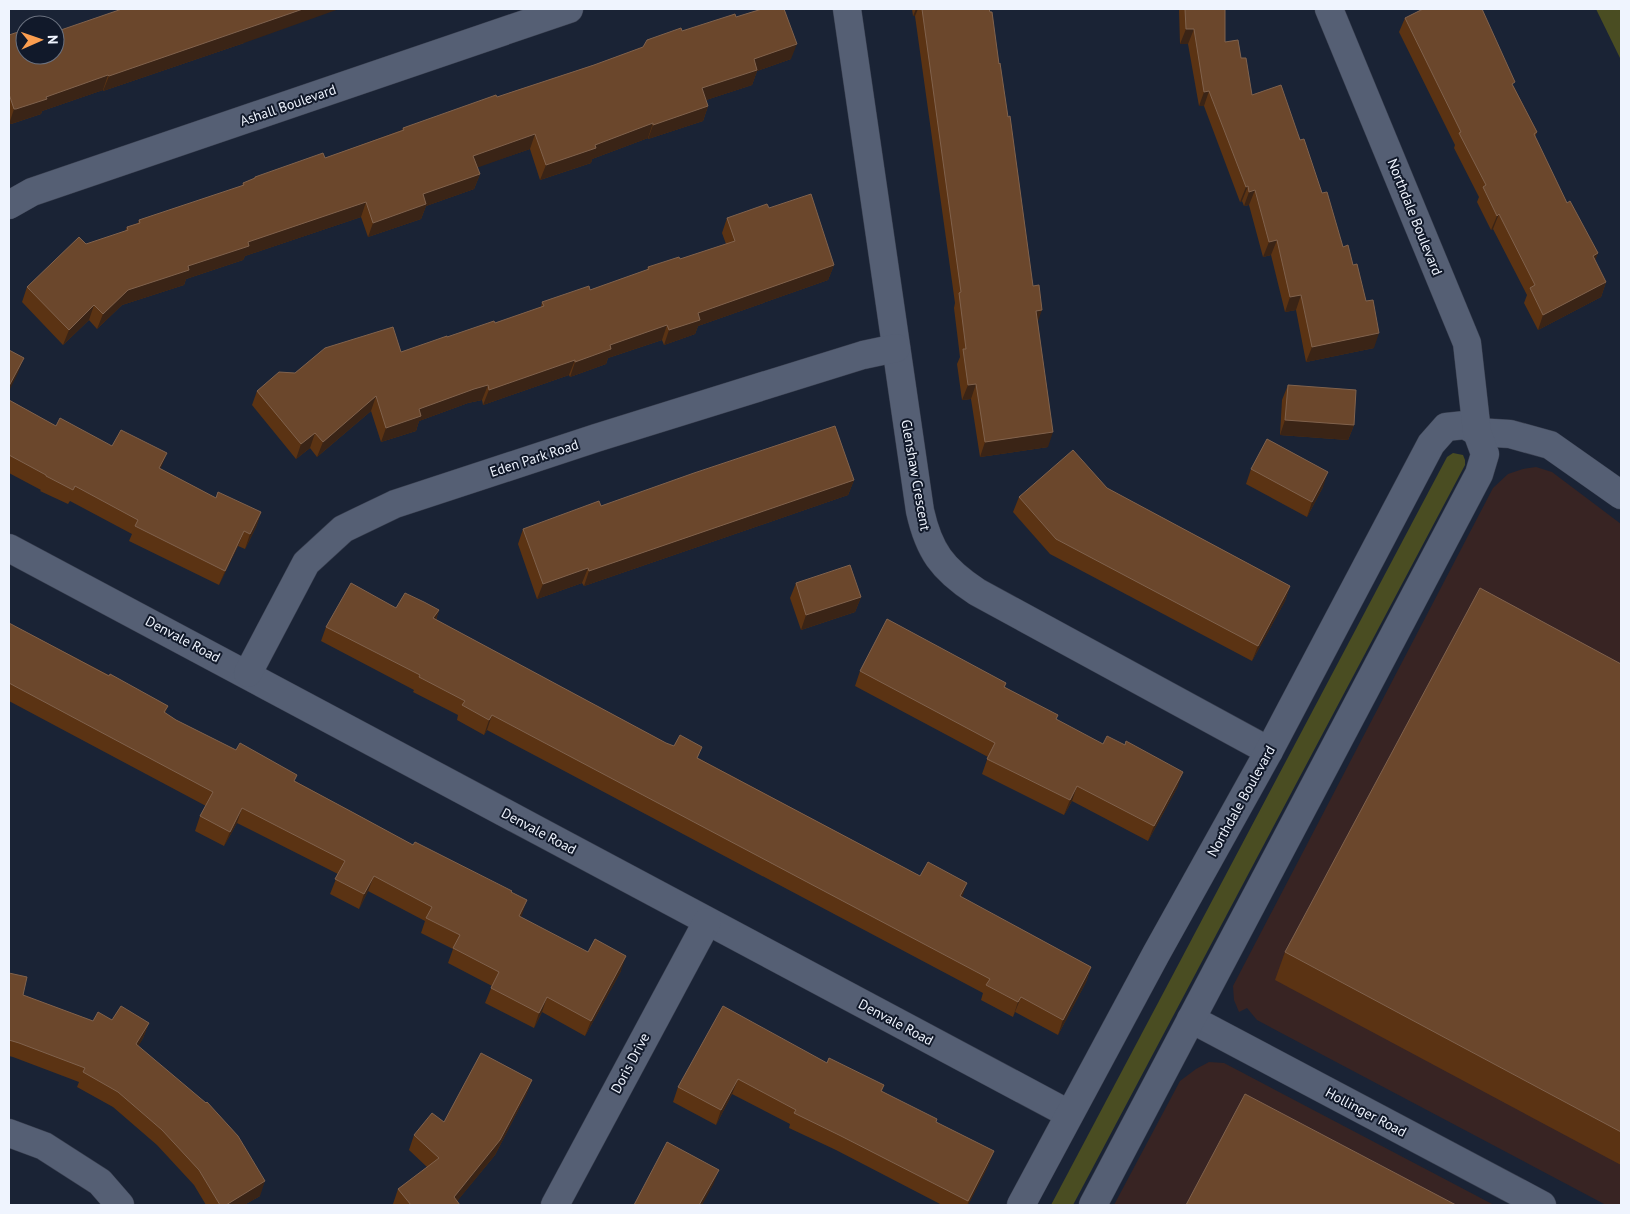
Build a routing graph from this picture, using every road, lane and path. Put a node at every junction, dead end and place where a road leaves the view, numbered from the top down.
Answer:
1 (569, 9) edge
2 (846, 9) edge
3 (1329, 9) edge
4 (9, 206) edge
5 (896, 348) junction
6 (1478, 432) junction
7 (1621, 495) edge
8 (9, 548) edge
9 (248, 673) junction
10 (1269, 751) junction
11 (707, 922) junction
12 (1191, 1019) junction
13 (1069, 1114) junction
14 (9, 1133) edge
15 (120, 1205) edge
16 (555, 1205) edge
17 (1021, 1205) edge
18 (1092, 1205) edge
19 (1542, 1205) edge

1 - 4 street, Ashall Boulevard
2 - 5 street, Glenshaw Crescent
3 - 6 street, Northdale Boulevard
5 - 9 street, Eden Park Road
5 - 10 street, Glenshaw Crescent
6 - 7 street
6 - 10 street, Northdale Boulevard
6 - 12 street, Northdale Boulevard
8 - 9 street, Denvale Road
9 - 11 street, Denvale Road
10 - 13 street, Northdale Boulevard
11 - 13 street, Denvale Road
11 - 16 street, Doris Drive
12 - 18 street, Northdale Boulevard
12 - 19 street, Hollinger Road
13 - 17 street, Northdale Boulevard
14 - 15 street

